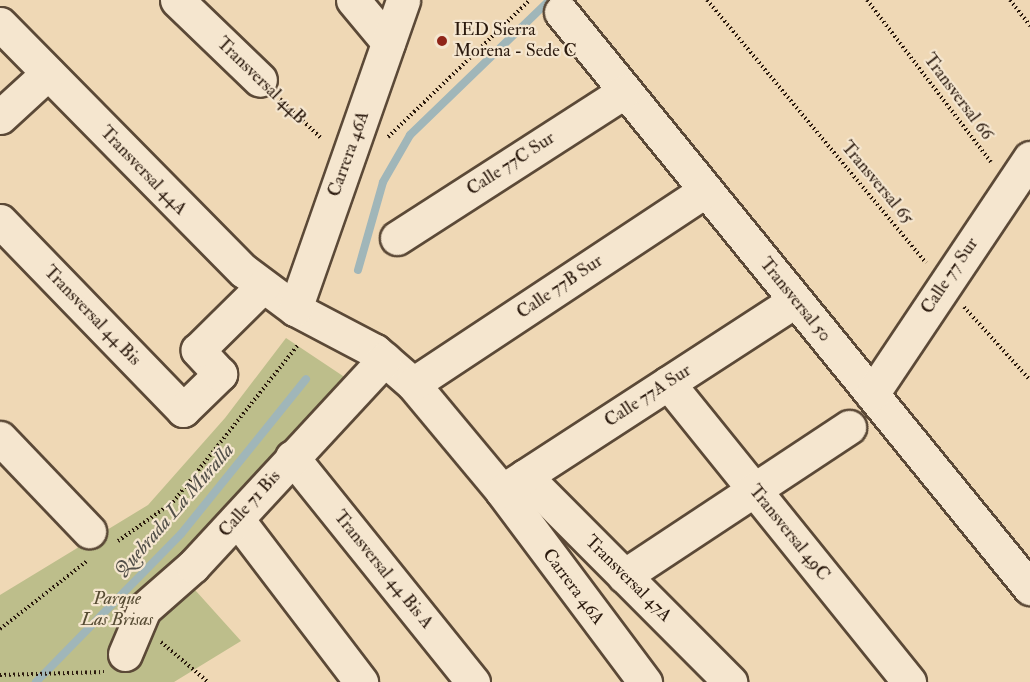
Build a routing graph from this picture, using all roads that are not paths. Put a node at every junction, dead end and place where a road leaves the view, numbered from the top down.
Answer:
1 (177, 0) edge
2 (353, 0) edge
3 (404, 0) edge
4 (561, 12) dead end
5 (0, 24) edge
6 (388, 42) junction
7 (48, 73) junction
8 (260, 80) road end
9 (625, 91) junction
10 (0, 117) edge
11 (1030, 158) edge
12 (706, 190) junction
13 (0, 221) edge
14 (396, 238) dead end
15 (263, 286) junction
16 (795, 301) junction
17 (305, 315) junction
18 (386, 359) junction
19 (668, 383) junction
20 (413, 384) junction
21 (872, 394) junction
22 (849, 427) dead end
23 (0, 438) edge
24 (292, 457) junction
25 (513, 484) junction
26 (754, 490) junction
27 (237, 519) junction
28 (99, 543) road end
29 (624, 576) junction
30 (1030, 588) edge
31 (128, 641) road end
32 (361, 682) edge
33 (473, 682) edge
34 (645, 682) edge
35 (730, 682) edge
36 (909, 682) edge

1 - 8 street, Transversal 44B
2 - 6 street
3 - 6 street, Carrera 46A
4 - 9 street, Transversal 50
5 - 7 street, Transversal 44A
6 - 17 street, Carrera 46A
7 - 10 street
7 - 15 street, Transversal 44A
9 - 12 street, Transversal 50
9 - 14 street, Calle 77C Sur
11 - 21 street, Calle 77 Sur
12 - 16 street, Transversal 50
12 - 20 street, Calle 77B Sur
13 - 15 street, Transversal 44 Bis
15 - 17 street, Transversal 44A
16 - 19 street, Calle 77A Sur
16 - 21 street, Transversal 50
17 - 18 street, Transversal 47A
18 - 20 street, Transversal 47A
18 - 24 street, Calle 71 Bis
19 - 25 street, Calle 77A Sur
19 - 26 street, Transversal 49C
20 - 25 street, Transversal 47A
21 - 30 street, Transversal 50
22 - 26 street
23 - 28 street
24 - 27 street, Calle 71 Bis
24 - 33 street, Transversal 44 Bis A
25 - 29 street, Transversal 47A
25 - 34 street, Carrera 46A
26 - 29 street
26 - 36 street, Transversal 49C
27 - 31 street, Calle 71 Bis
27 - 32 street
29 - 35 street, Transversal 47A

